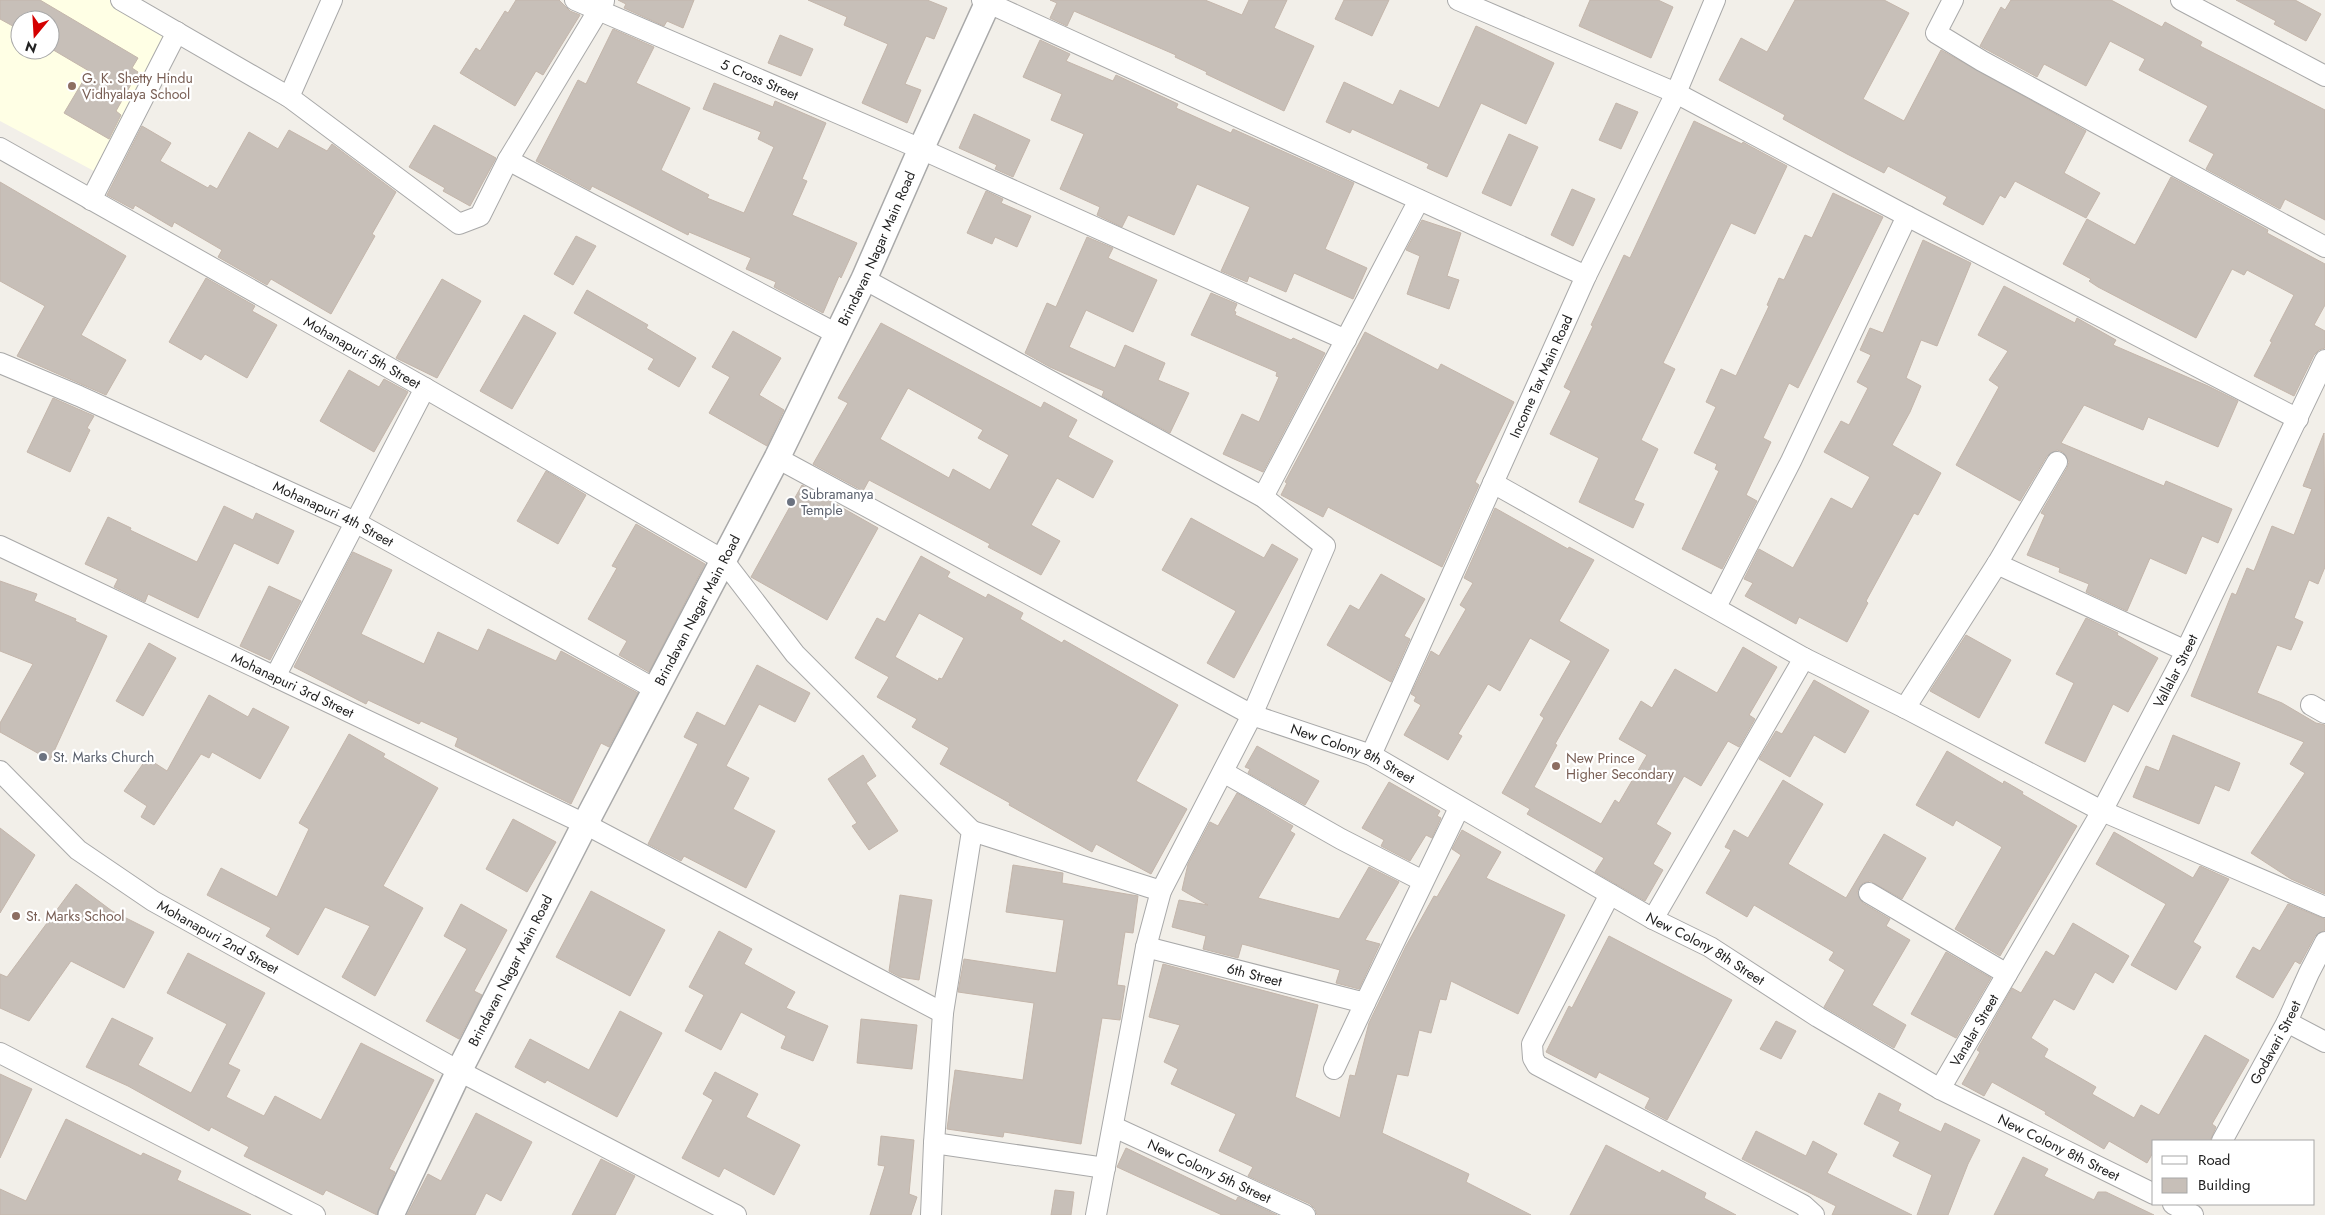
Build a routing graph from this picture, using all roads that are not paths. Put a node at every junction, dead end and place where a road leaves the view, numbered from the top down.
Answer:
1 (121, 0) edge
2 (332, 0) edge
3 (575, 0) edge
4 (1458, 0) edge
5 (1715, 0) edge
6 (1953, 0) edge
7 (2181, 0) edge
8 (986, 1) edge
9 (602, 6) edge
10 (176, 32) junction
11 (2325, 76) edge
12 (1676, 93) junction
13 (289, 97) junction
14 (0, 148) edge
15 (920, 149) junction
16 (508, 160) junction
17 (91, 200) junction
18 (1419, 200) junction
19 (1908, 216) junction
20 (2325, 247) edge
21 (1586, 276) junction
22 (864, 279) junction
23 (837, 334) junction
24 (1346, 340) junction
25 (2325, 360) edge
26 (0, 363) edge
27 (425, 388) junction
28 (2298, 419) junction
29 (777, 458) junction
30 (2057, 462) dead end
31 (1493, 483) junction
32 (1263, 498) junction
33 (355, 522) junction
34 (0, 546) edge
35 (723, 560) junction
36 (1997, 564) junction
37 (1716, 607) junction
38 (2186, 651) junction
39 (1804, 658) junction
40 (275, 677) junction
41 (655, 689) junction
42 (1905, 708) junction
43 (1252, 715) junction
44 (1371, 755) junction
45 (0, 771) edge
46 (1223, 772) junction
47 (1460, 808) junction
48 (2102, 811) junction
49 (585, 824) junction
50 (972, 831) junction
51 (1423, 881) junction
52 (1161, 891) junction
53 (1869, 893) dead end
54 (1610, 894) junction
55 (2325, 907) edge
56 (1652, 919) junction
57 (2325, 942) edge
58 (1146, 947) junction
59 (2007, 974) junction
60 (1365, 1003) junction
61 (943, 1013) junction
62 (2287, 1022) junction
63 (2325, 1042) edge
64 (0, 1053) edge
65 (1334, 1069) dead end
66 (459, 1071) junction
67 (1940, 1089) junction
68 (1114, 1127) junction
69 (2223, 1140) edge
70 (934, 1143) junction
71 (1105, 1168) junction
72 (2152, 1193) edge
73 (315, 1215) edge
74 (391, 1215) edge
75 (736, 1215) edge
76 (931, 1215) edge
77 (1096, 1215) edge
78 (1305, 1215) edge
79 (1814, 1215) edge

1 - 10 street
2 - 13 street
3 - 9 street, 5 Cross Street
4 - 12 street
5 - 12 street, Income Tax Main Road
6 - 20 street
7 - 11 street
8 - 15 street, Brindavan Nagar Main Road
8 - 18 street
9 - 15 street, 5 Cross Street
9 - 16 street
10 - 13 street
10 - 17 street
12 - 19 street
12 - 21 street, Income Tax Main Road
13 - 16 street
14 - 17 street, Mohanapuri 5th Street
15 - 22 street, Brindavan Nagar Main Road
15 - 24 street, 5 Cross Street
16 - 23 street
17 - 27 street, Mohanapuri 5th Street
18 - 21 street
18 - 24 street
19 - 28 street
19 - 37 street
21 - 31 street, Income Tax Main Road
22 - 23 street, Brindavan Nagar Main Road
22 - 32 street
23 - 29 street, Brindavan Nagar Main Road
24 - 32 street
25 - 28 street, Vallalar Street
26 - 33 street, Mohanapuri 4th Street
27 - 33 street
27 - 35 street, Mohanapuri 5th Street
28 - 38 street, Vallalar Street
29 - 35 street, Brindavan Nagar Main Road
29 - 43 street, New Colony 8th Street
30 - 36 street
31 - 37 street
31 - 44 street, Income Tax Main Road
32 - 43 street
33 - 40 street
33 - 41 street, Mohanapuri 4th Street
34 - 40 street, Mohanapuri 3rd Street
35 - 41 street, Brindavan Nagar Main Road
35 - 50 street
36 - 38 street
36 - 42 street
37 - 39 street
38 - 48 street, Vallalar Street
39 - 42 street
39 - 56 street
40 - 49 street, Mohanapuri 3rd Street
41 - 49 street, Brindavan Nagar Main Road
42 - 48 street
43 - 44 street, New Colony 8th Street
43 - 46 street
44 - 47 street, New Colony 8th Street
45 - 66 street, Mohanapuri 2nd Street
46 - 51 street
46 - 52 street
47 - 51 street
47 - 54 street, New Colony 8th Street
48 - 55 street
48 - 59 street, Vallalar Street
49 - 61 street, Mohanapuri 3rd Street
49 - 66 street, Brindavan Nagar Main Road
50 - 52 street
50 - 61 street
51 - 60 street
52 - 58 street
53 - 59 street
54 - 56 street, New Colony 8th Street
54 - 79 street
56 - 67 street, New Colony 8th Street
57 - 62 street, Godavari Street
58 - 60 street, 6th Street
58 - 68 street
59 - 67 street, Vanalar Street
60 - 65 street
61 - 70 street
62 - 63 street
62 - 69 street, Godavari Street
64 - 73 street
66 - 74 street, Brindavan Nagar Main Road
66 - 75 street, Mohanapuri 2nd Street
67 - 72 street, New Colony 8th Street
68 - 71 street
68 - 78 street, New Colony 5th Street
70 - 71 street
70 - 76 street
71 - 77 street

